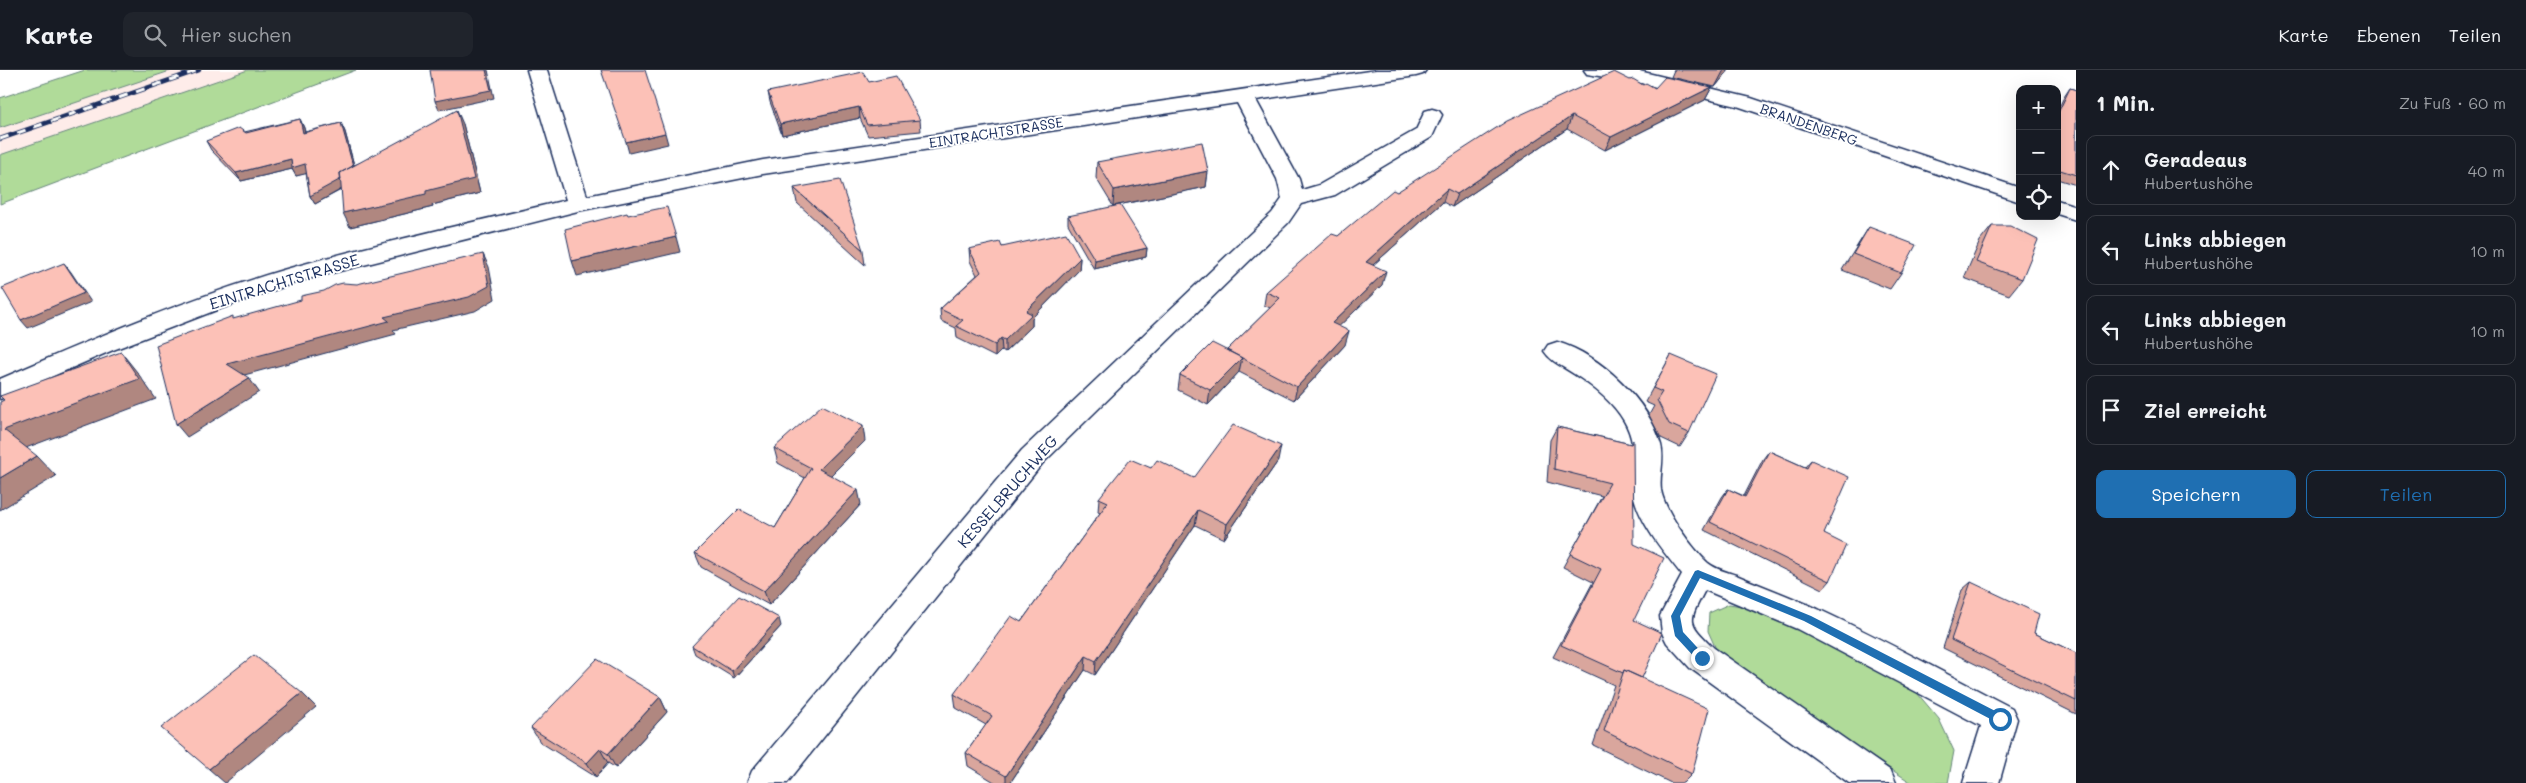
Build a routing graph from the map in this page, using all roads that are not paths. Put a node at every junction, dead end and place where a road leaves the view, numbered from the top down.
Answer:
1 (537, 70) edge
2 (1416, 70) edge
3 (1594, 70) edge
4 (1244, 96) junction
5 (1432, 114) dead end
6 (2016, 194) edge
7 (1293, 199) junction
8 (578, 204) junction
9 (2061, 208) edge
10 (2076, 213) edge
11 (1557, 351) dead end
12 (0, 390) edge
13 (1698, 573) junction
14 (765, 783) edge
15 (1878, 783) edge
16 (1981, 783) edge

1 - 8 street
2 - 4 street, EINTRACHTSTRASSE
3 - 6 street, BRANDENBERG
4 - 7 street
4 - 8 street, EINTRACHTSTRASSE
5 - 7 street
7 - 14 street, KESSELBRUCHWEG
8 - 12 street, EINTRACHTSTRASSE
9 - 10 street
11 - 13 street
13 - 15 street
13 - 16 street

